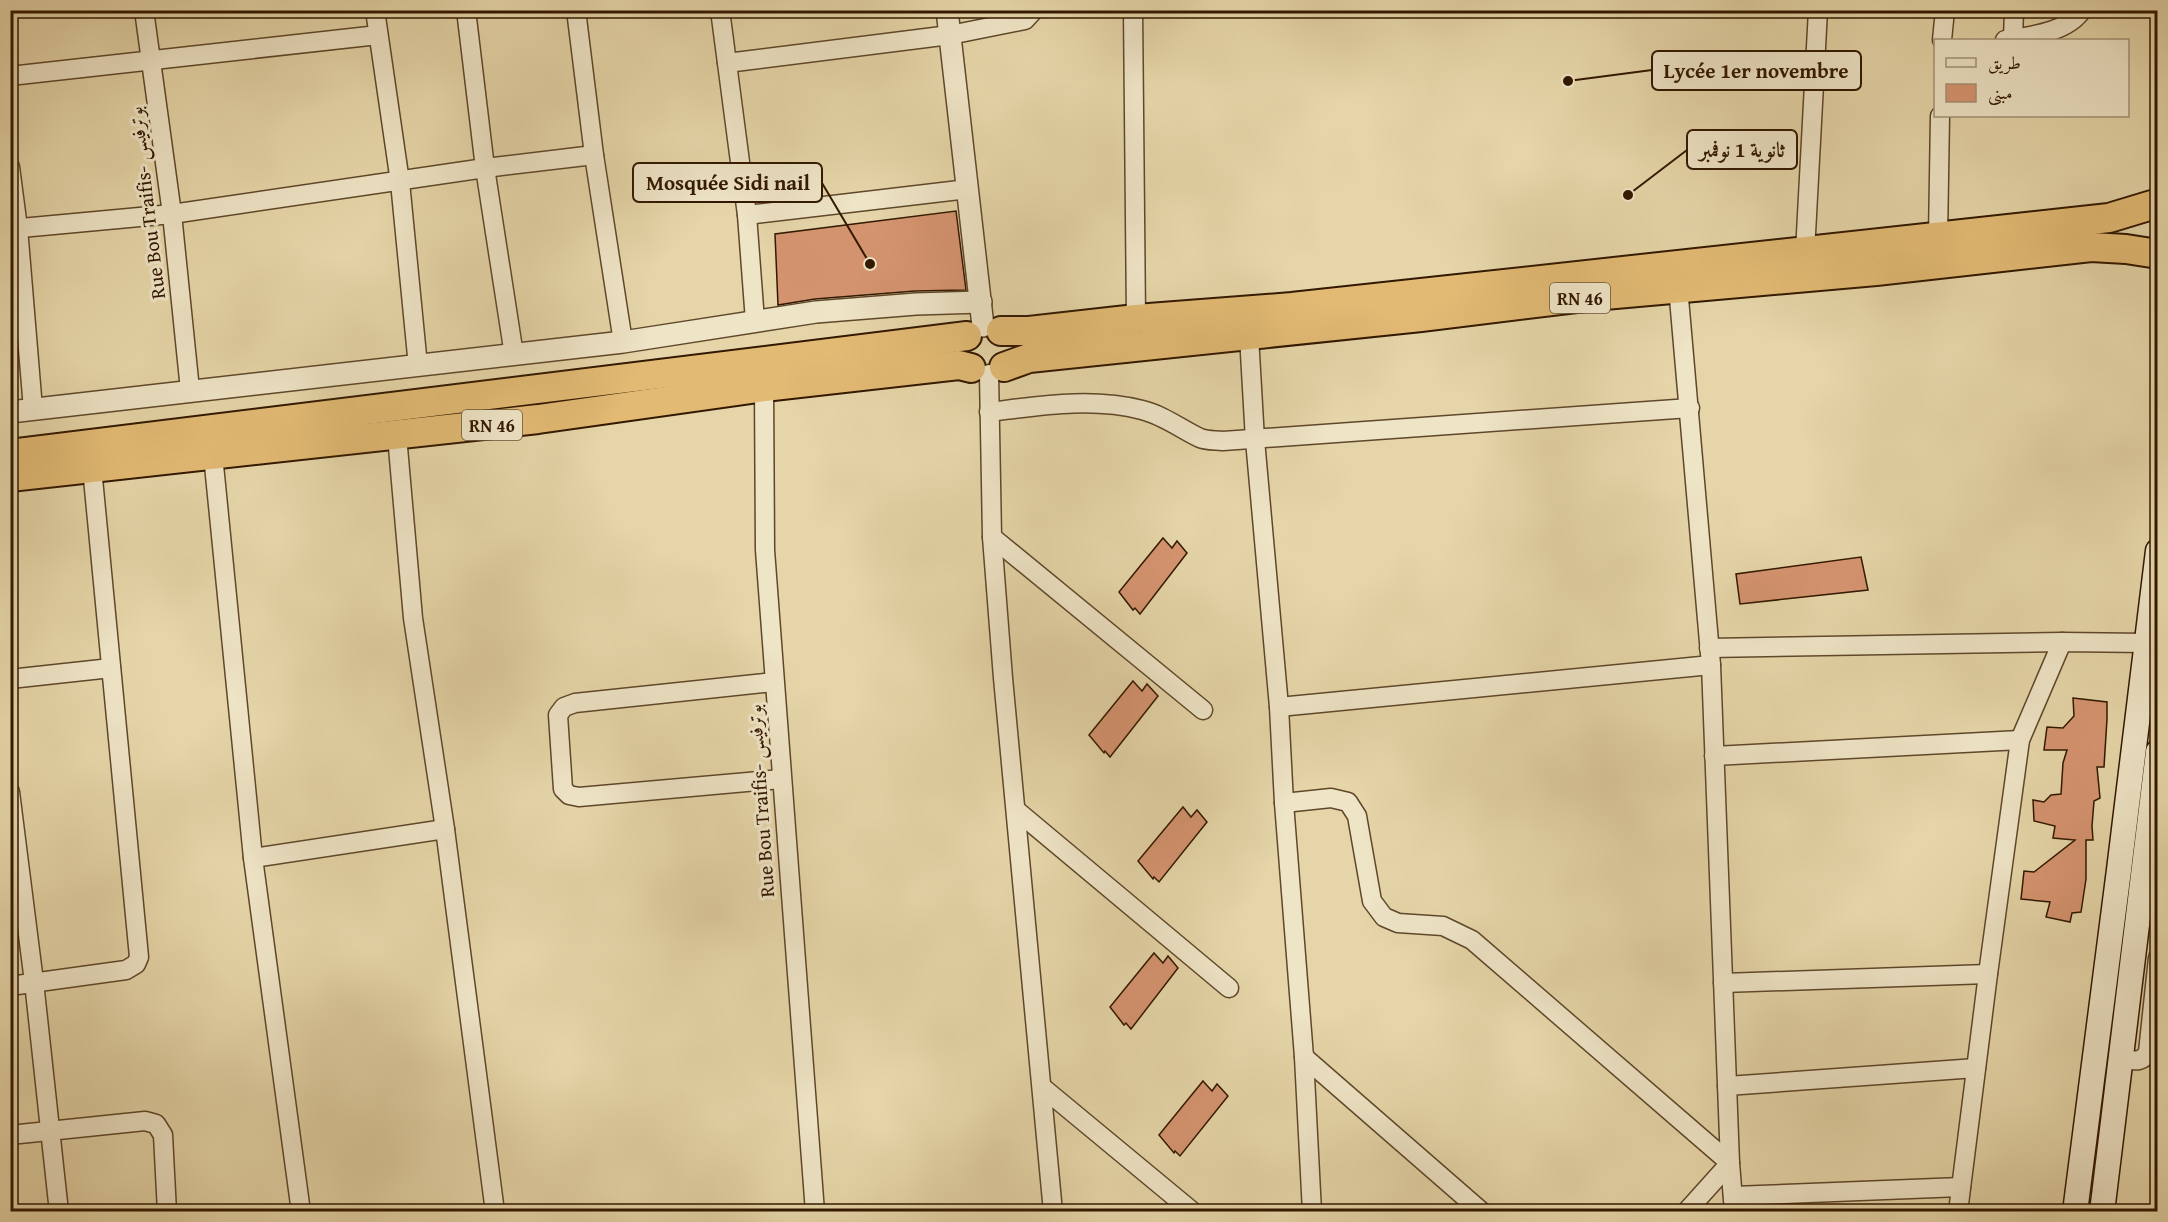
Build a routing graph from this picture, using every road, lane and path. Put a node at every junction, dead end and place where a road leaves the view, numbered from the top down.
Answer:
1 (144, 10) edge
2 (375, 10) edge
3 (466, 10) edge
4 (576, 10) edge
5 (720, 10) edge
6 (947, 10) edge
7 (1034, 10) edge
8 (1133, 10) edge
9 (1818, 10) edge
10 (1945, 10) edge
11 (2014, 10) edge
12 (2082, 10) edge
13 (378, 35) junction
14 (950, 35) junction
15 (1942, 39) edge
16 (2009, 39) edge
17 (2014, 39) edge
18 (151, 61) junction
19 (727, 63) junction
20 (10, 76) edge
21 (1940, 117) edge
22 (594, 155) junction
23 (10, 168) edge
24 (485, 168) junction
25 (400, 182) junction
26 (968, 189) junction
27 (2155, 199) edge
28 (172, 214) junction
29 (747, 215) junction
30 (14, 228) edge
31 (1938, 237) junction
32 (2157, 246) edge
33 (1805, 252) junction
34 (2157, 254) edge
35 (1678, 287) junction
36 (1136, 319) junction
37 (755, 321) junction
38 (983, 324) junction
39 (1249, 336) junction
40 (623, 342) junction
41 (514, 355) junction
42 (418, 366) junction
43 (988, 369) junction
44 (765, 387) junction
45 (190, 390) junction
46 (1690, 408) junction
47 (33, 409) junction
48 (10, 412) edge
49 (989, 412) junction
50 (397, 436) junction
51 (1255, 440) junction
52 (10, 454) edge
53 (213, 455) junction
54 (92, 468) junction
55 (10, 477) edge
56 (992, 537) junction
57 (2157, 551) edge
58 (2062, 642) junction
59 (2146, 643) junction
60 (1710, 657) junction
61 (111, 668) junction
62 (10, 679) edge
63 (774, 682) junction
64 (1279, 707) junction
65 (1203, 710) dead end
66 (2020, 740) junction
67 (2157, 752) edge
68 (1714, 756) junction
69 (781, 779) junction
70 (10, 792) edge
71 (1284, 803) junction
72 (1016, 810) junction
73 (445, 829) junction
74 (14, 839) edge
75 (253, 858) junction
76 (2157, 958) edge
77 (1988, 974) junction
78 (34, 982) junction
79 (1723, 983) junction
80 (10, 986) edge
81 (1229, 988) dead end
82 (1304, 1057) junction
83 (2121, 1059) junction
84 (1976, 1068) junction
85 (1727, 1086) junction
86 (1042, 1087) junction
87 (50, 1130) junction
88 (10, 1135) edge
89 (1730, 1163) junction
90 (1961, 1187) junction
91 (1733, 1204) edge
92 (2075, 1208) edge
93 (59, 1212) edge
94 (167, 1212) edge
95 (301, 1212) edge
96 (495, 1212) edge
97 (815, 1212) edge
98 (1053, 1212) edge
99 (1193, 1212) edge
100 (1312, 1212) edge
101 (1482, 1212) edge
102 (1686, 1212) edge
103 (1958, 1212) edge
104 (2103, 1212) edge

1 - 18 street, Rue Bou Traifis- بوترفيس
2 - 13 street
3 - 24 street
4 - 22 street
5 - 19 street
6 - 14 street
7 - 14 street
8 - 36 street
9 - 33 street
10 - 15 street
11 - 16 street
12 - 17 street
13 - 18 street
13 - 25 street
14 - 19 street
14 - 26 street
18 - 20 street
18 - 28 street, Rue Bou Traifis- بوترفيس
19 - 29 street
21 - 31 street
22 - 24 street
22 - 40 street
23 - 30 street
24 - 25 street
24 - 41 street
25 - 28 street
25 - 42 street
26 - 29 street
26 - 38 street
27 - 31 highway, RN 46
27 - 32 highway
28 - 30 street
28 - 45 street, Rue Bou Traifis- بوترفيس
29 - 37 street
30 - 47 street
31 - 33 highway, RN 46
33 - 36 highway, RN 46
34 - 35 highway, RN 46
35 - 39 highway, RN 46
35 - 46 street
36 - 38 highway, RN 46
37 - 38 street
37 - 40 street
38 - 43 highway
38 - 43 highway
38 - 52 highway, RN 46
39 - 43 highway, RN 46
39 - 51 street
40 - 41 street
41 - 42 street
42 - 45 street
43 - 44 highway, RN 46
43 - 49 street
44 - 50 highway, RN 46
44 - 63 street, Rue Bou Traifis- بوترفيس
45 - 47 street
46 - 51 street
46 - 60 street
47 - 48 street
49 - 51 street
49 - 56 street
50 - 53 highway, RN 46
50 - 73 street
51 - 64 street
53 - 54 highway, RN 46
53 - 75 street
54 - 55 highway, RN 46
54 - 61 street
56 - 65 street
56 - 72 street
57 - 59 main road
58 - 59 street
58 - 60 street
58 - 66 street
59 - 92 main road
60 - 64 street
60 - 68 street
61 - 62 street
61 - 78 street
63 - 69 street, Rue Bou Traifis- بوترفيس
63 - 69 street
64 - 71 street
66 - 68 street
66 - 77 street
67 - 83 main road
68 - 79 street
69 - 97 street, Rue Bou Traifis- بوترفيس
70 - 74 street
71 - 82 street
71 - 89 street
72 - 81 street
72 - 86 street
73 - 75 street
73 - 96 street
74 - 78 street
75 - 95 street
76 - 83 street
77 - 79 street
77 - 84 street
78 - 80 street
78 - 87 street
79 - 85 street
82 - 100 street
82 - 101 street
83 - 104 main road
84 - 85 street
84 - 90 street
85 - 89 street
86 - 98 street
86 - 99 street
87 - 88 street
87 - 93 street
87 - 94 street
89 - 91 street
89 - 102 street
90 - 91 street
90 - 103 street
92 - 104 street

